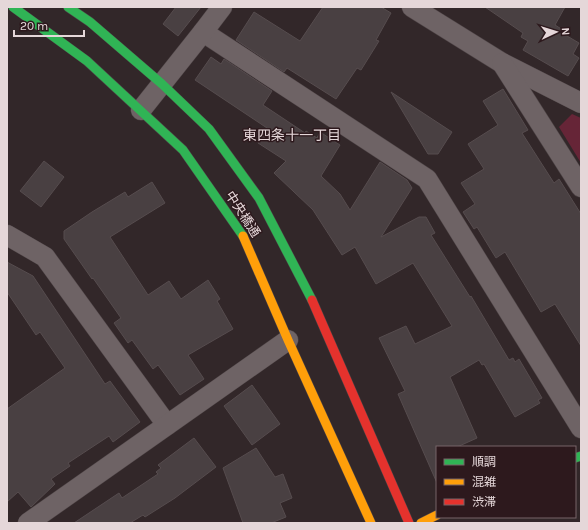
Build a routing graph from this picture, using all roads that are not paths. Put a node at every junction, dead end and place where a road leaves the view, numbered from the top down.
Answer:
1 (13, 7) edge
2 (68, 7) edge
3 (222, 7) edge
4 (412, 7) edge
5 (203, 32) junction
6 (502, 63) junction
7 (162, 84) junction
8 (581, 103) edge
9 (141, 110) junction
10 (581, 187) edge
11 (7, 235) edge
12 (288, 340) junction
13 (580, 424) edge
14 (167, 425) junction
15 (436, 516) edge
16 (28, 523) edge
17 (371, 523) edge
18 (409, 523) edge
19 (421, 523) edge

1 - 9 street, 中央橋通
2 - 7 street, 中央橋通
3 - 5 street
4 - 6 street
5 - 7 street
5 - 13 street
6 - 8 street
6 - 10 street
7 - 9 street
7 - 18 street, 中央橋通
9 - 12 street, 中央橋通
11 - 14 street
12 - 14 street
12 - 17 street, 中央橋通
14 - 16 street
15 - 19 street

